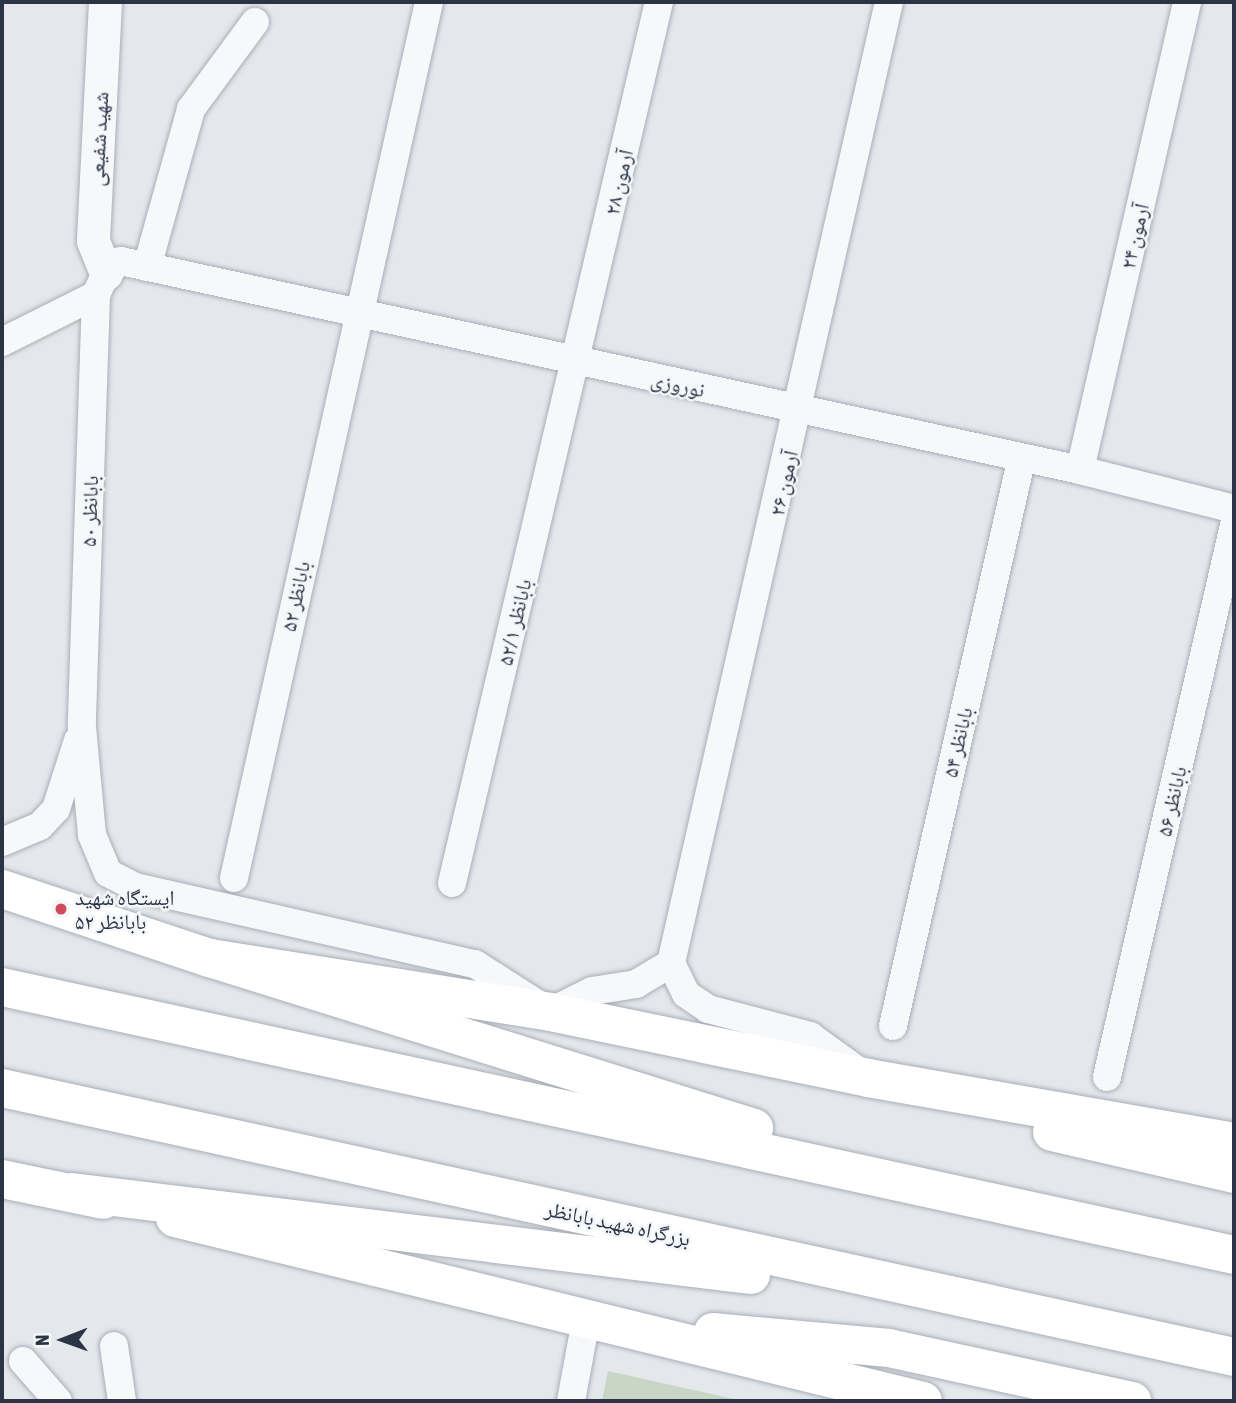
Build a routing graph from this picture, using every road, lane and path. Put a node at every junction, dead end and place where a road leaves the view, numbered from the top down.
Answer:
1 (105, 2) edge
2 (429, 2) edge
3 (659, 2) edge
4 (889, 2) edge
5 (1187, 2) edge
6 (255, 22) dead end
7 (118, 274) junction
8 (357, 313) junction
9 (2, 342) edge
10 (576, 361) junction
11 (800, 411) junction
12 (1022, 457) junction
13 (1080, 470) junction
14 (1234, 509) edge
15 (1234, 525) edge
16 (82, 727) junction
17 (2, 842) edge
18 (234, 878) dead end
19 (452, 883) dead end
20 (2, 889) edge
21 (210, 958) junction
22 (671, 963) junction
23 (2, 987) edge
24 (550, 1012) junction
25 (893, 1026) dead end
26 (1107, 1077) dead end
27 (868, 1078) junction
28 (2, 1088) edge
29 (1234, 1142) edge
30 (1234, 1174) edge
31 (2, 1179) edge
32 (72, 1192) junction
33 (983, 1200) junction
34 (1234, 1255) edge
35 (960, 1298) junction
36 (586, 1320) junction
37 (114, 1346) dead end
38 (1234, 1357) edge
39 (23, 1361) dead end
40 (58, 1401) edge
41 (121, 1401) edge
42 (571, 1401) edge
43 (923, 1401) edge
44 (1132, 1401) edge

1 - 7 street, شهید شفیعی
2 - 8 street, بابانظر ۵۲
3 - 10 street, آرمون ۲۸
4 - 11 street, آرمون ۲۶
5 - 13 street, آرمون ۲۴
6 - 7 street, بابانظر ۵۰
7 - 8 street, نوروزی
7 - 9 street
7 - 16 street, بابانظر ۵۰
8 - 10 street, نوروزی
8 - 18 street, بابانظر ۵۲
10 - 11 street, نوروزی
10 - 19 street, بابانظر ۵۲/۱
11 - 12 street, نوروزی
11 - 22 street, آرمون ۲۶
12 - 13 street, نوروزی
12 - 25 street, بابانظر ۵۴
13 - 14 street, نوروزی
15 - 26 street, بابانظر ۵۶
16 - 17 street
16 - 24 street
20 - 21 main road
21 - 24 main road
21 - 33 main road
22 - 24 street
22 - 27 street
23 - 33 main road
24 - 27 main road
27 - 29 main road
27 - 30 main road
28 - 35 main road, بزرگراه شهید بابانظر
31 - 32 main road
32 - 35 main road
32 - 36 main road
33 - 34 main road
35 - 38 main road, بزرگراه شهید بابانظر
36 - 42 street
36 - 43 main road
36 - 44 main road
37 - 41 street
39 - 40 street

